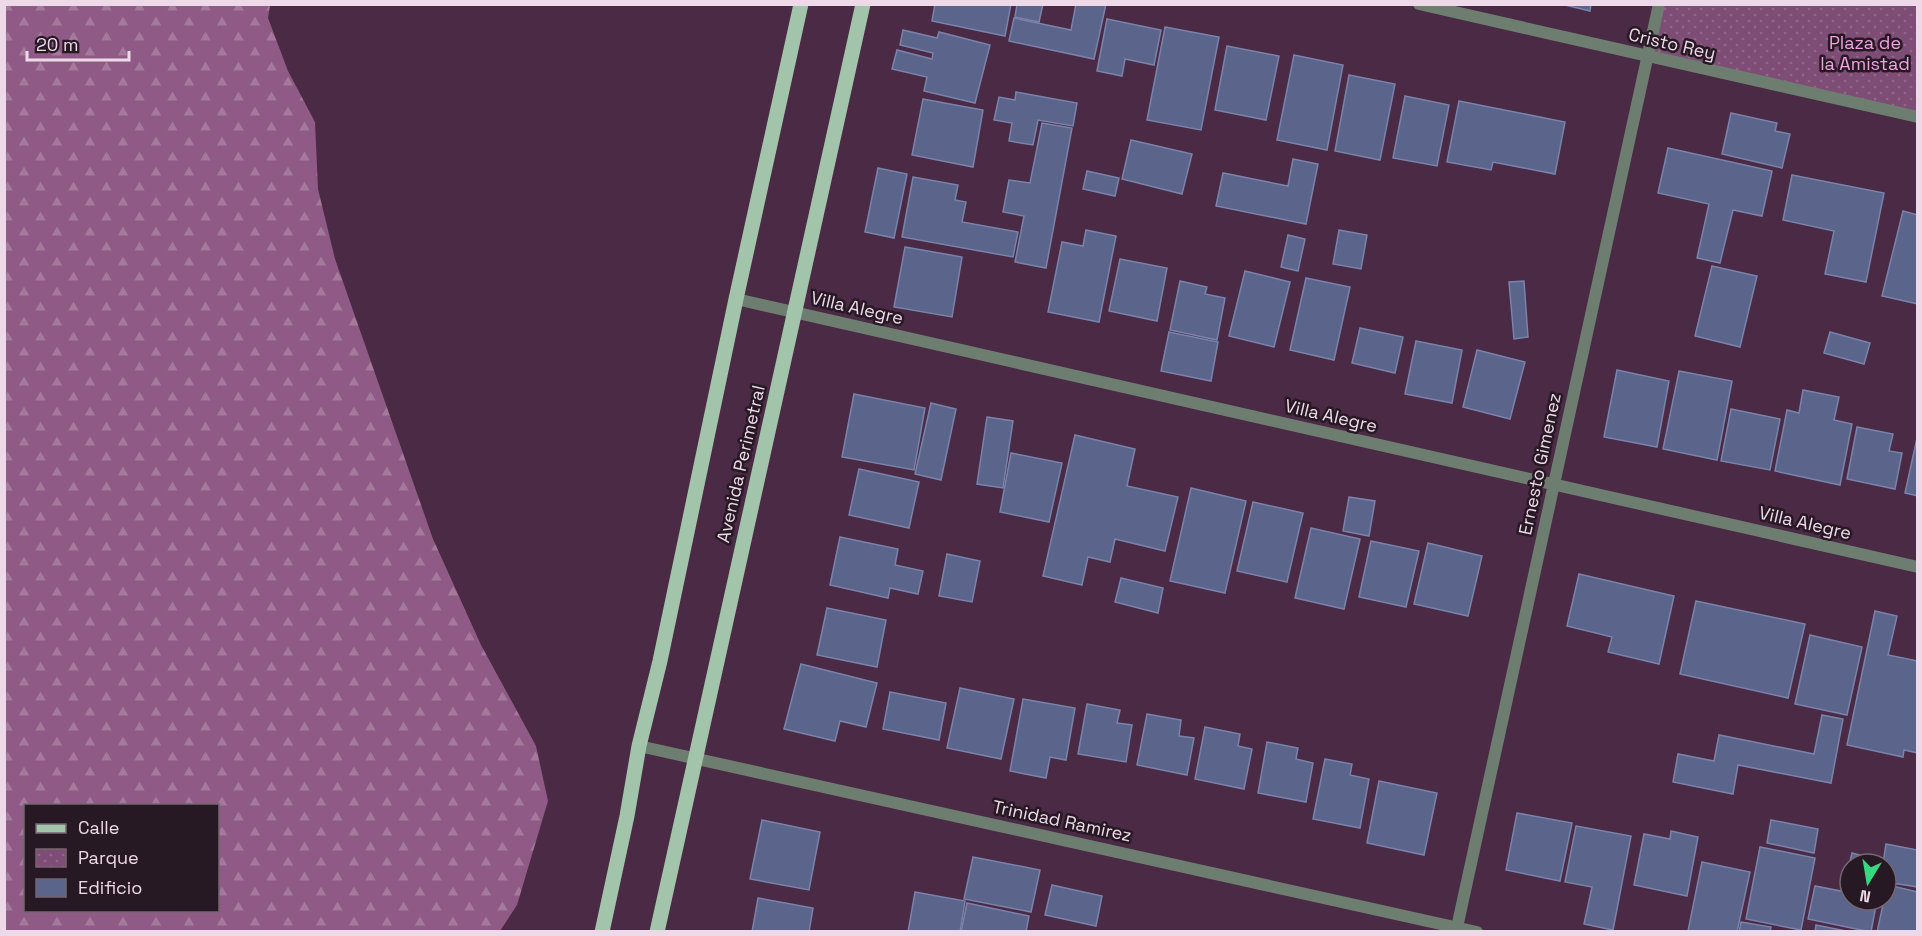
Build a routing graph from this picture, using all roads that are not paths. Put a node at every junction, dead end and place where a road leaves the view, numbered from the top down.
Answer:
1 (801, 4) edge
2 (863, 4) edge
3 (1419, 4) edge
4 (1659, 4) edge
5 (1647, 56) junction
6 (1917, 117) edge
7 (736, 299) junction
8 (795, 313) junction
9 (1554, 484) junction
10 (1917, 567) edge
11 (639, 746) junction
12 (694, 758) junction
13 (1456, 929) edge
14 (602, 932) edge
15 (657, 932) edge
16 (1477, 932) edge

1 - 7 main road, Avenida Perimetral
2 - 8 main road, Avenida Perimetral
3 - 5 street, Cristo Rey
4 - 5 street, Ernesto Gimenez
5 - 6 street, Cristo Rey
5 - 9 street, Ernesto Gimenez
7 - 8 street, Villa Alegre
7 - 11 main road, Avenida Perimetral
8 - 9 street, Villa Alegre
8 - 12 main road, Avenida Perimetral
9 - 10 street, Villa Alegre
9 - 13 street, Ernesto Gimenez
11 - 12 street, Trinidad Ramirez
11 - 14 main road, Avenida Perimetral
12 - 13 street, Trinidad Ramirez
12 - 15 main road, Avenida Perimetral
13 - 16 street, Trinidad Ramirez

